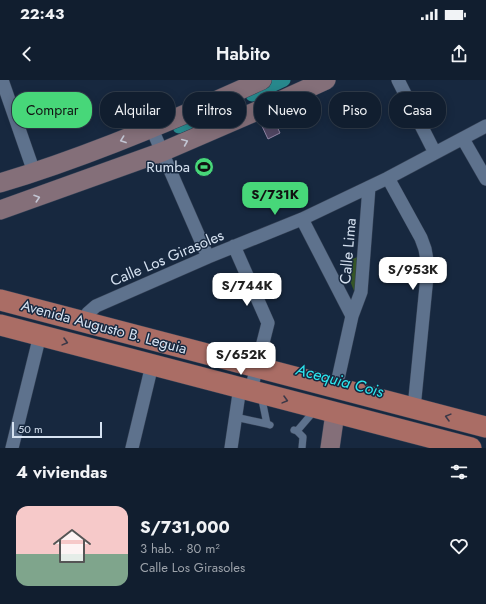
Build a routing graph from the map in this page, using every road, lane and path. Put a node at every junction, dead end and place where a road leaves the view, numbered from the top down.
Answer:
1 (2, 80) edge
2 (262, 80) edge
3 (326, 80) edge
4 (398, 80) edge
5 (486, 126) edge
6 (152, 129) junction
7 (462, 139) junction
8 (162, 152) junction
9 (435, 153) junction
10 (34, 172) junction
11 (388, 178) junction
12 (486, 179) edge
13 (0, 183) edge
14 (369, 187) junction
15 (0, 210) edge
16 (302, 219) junction
17 (234, 246) junction
18 (208, 257) junction
19 (0, 300) edge
20 (352, 316) junction
21 (84, 322) junction
22 (0, 325) edge
23 (40, 335) junction
24 (152, 365) junction
25 (256, 368) junction
26 (336, 388) junction
27 (251, 390) junction
28 (414, 408) junction
29 (326, 410) junction
30 (235, 417) junction
31 (486, 427) edge
32 (431, 443) edge
33 (8, 446) edge
34 (132, 448) edge
35 (231, 448) edge
36 (302, 448) edge
37 (330, 448) edge
38 (471, 448) edge

1 - 10 street
2 - 6 main road
8 -> 3 main road
4 - 9 street
5 - 7 street, Calle Los Girasoles
6 - 8 street
6 -> 10 main road
7 - 9 street, Calle Los Girasoles
7 - 12 street
15 -> 8 main road
8 - 18 street
9 - 11 street, Calle Los Girasoles
10 - 13 main road
11 - 14 street, Calle Los Girasoles
11 - 28 street
14 - 16 street, Calle Los Girasoles
14 - 20 street, Calle Lima
16 - 17 street, Calle Los Girasoles
16 - 20 street, Calle Lima
17 - 18 street, Calle Los Girasoles
17 - 25 street
18 - 21 street, Calle Los Girasoles
19 - 21 main road, Avenida Augusto B. Leguia
20 - 26 street, Calle Lima
21 - 25 main road, Avenida Augusto B. Leguia
22 - 23 main road, Avenida Augusto B. Leguia
23 -> 24 main road, Avenida Augusto B. Leguia
23 - 33 street
24 - 27 main road, Avenida Augusto B. Leguia
24 - 34 street
25 - 26 main road, Avenida Augusto B. Leguia
25 - 27 street
26 - 28 main road, Avenida Augusto B. Leguia
27 -> 29 main road, Avenida Augusto B. Leguia
27 - 30 street
27 - 30 lane
31 -> 28 main road, Avenida Augusto B. Leguia
29 - 32 main road, Avenida Augusto B. Leguia
29 - 36 lane
29 - 37 main road
30 - 35 street
32 - 38 main road, Avenida Augusto B. Leguia

